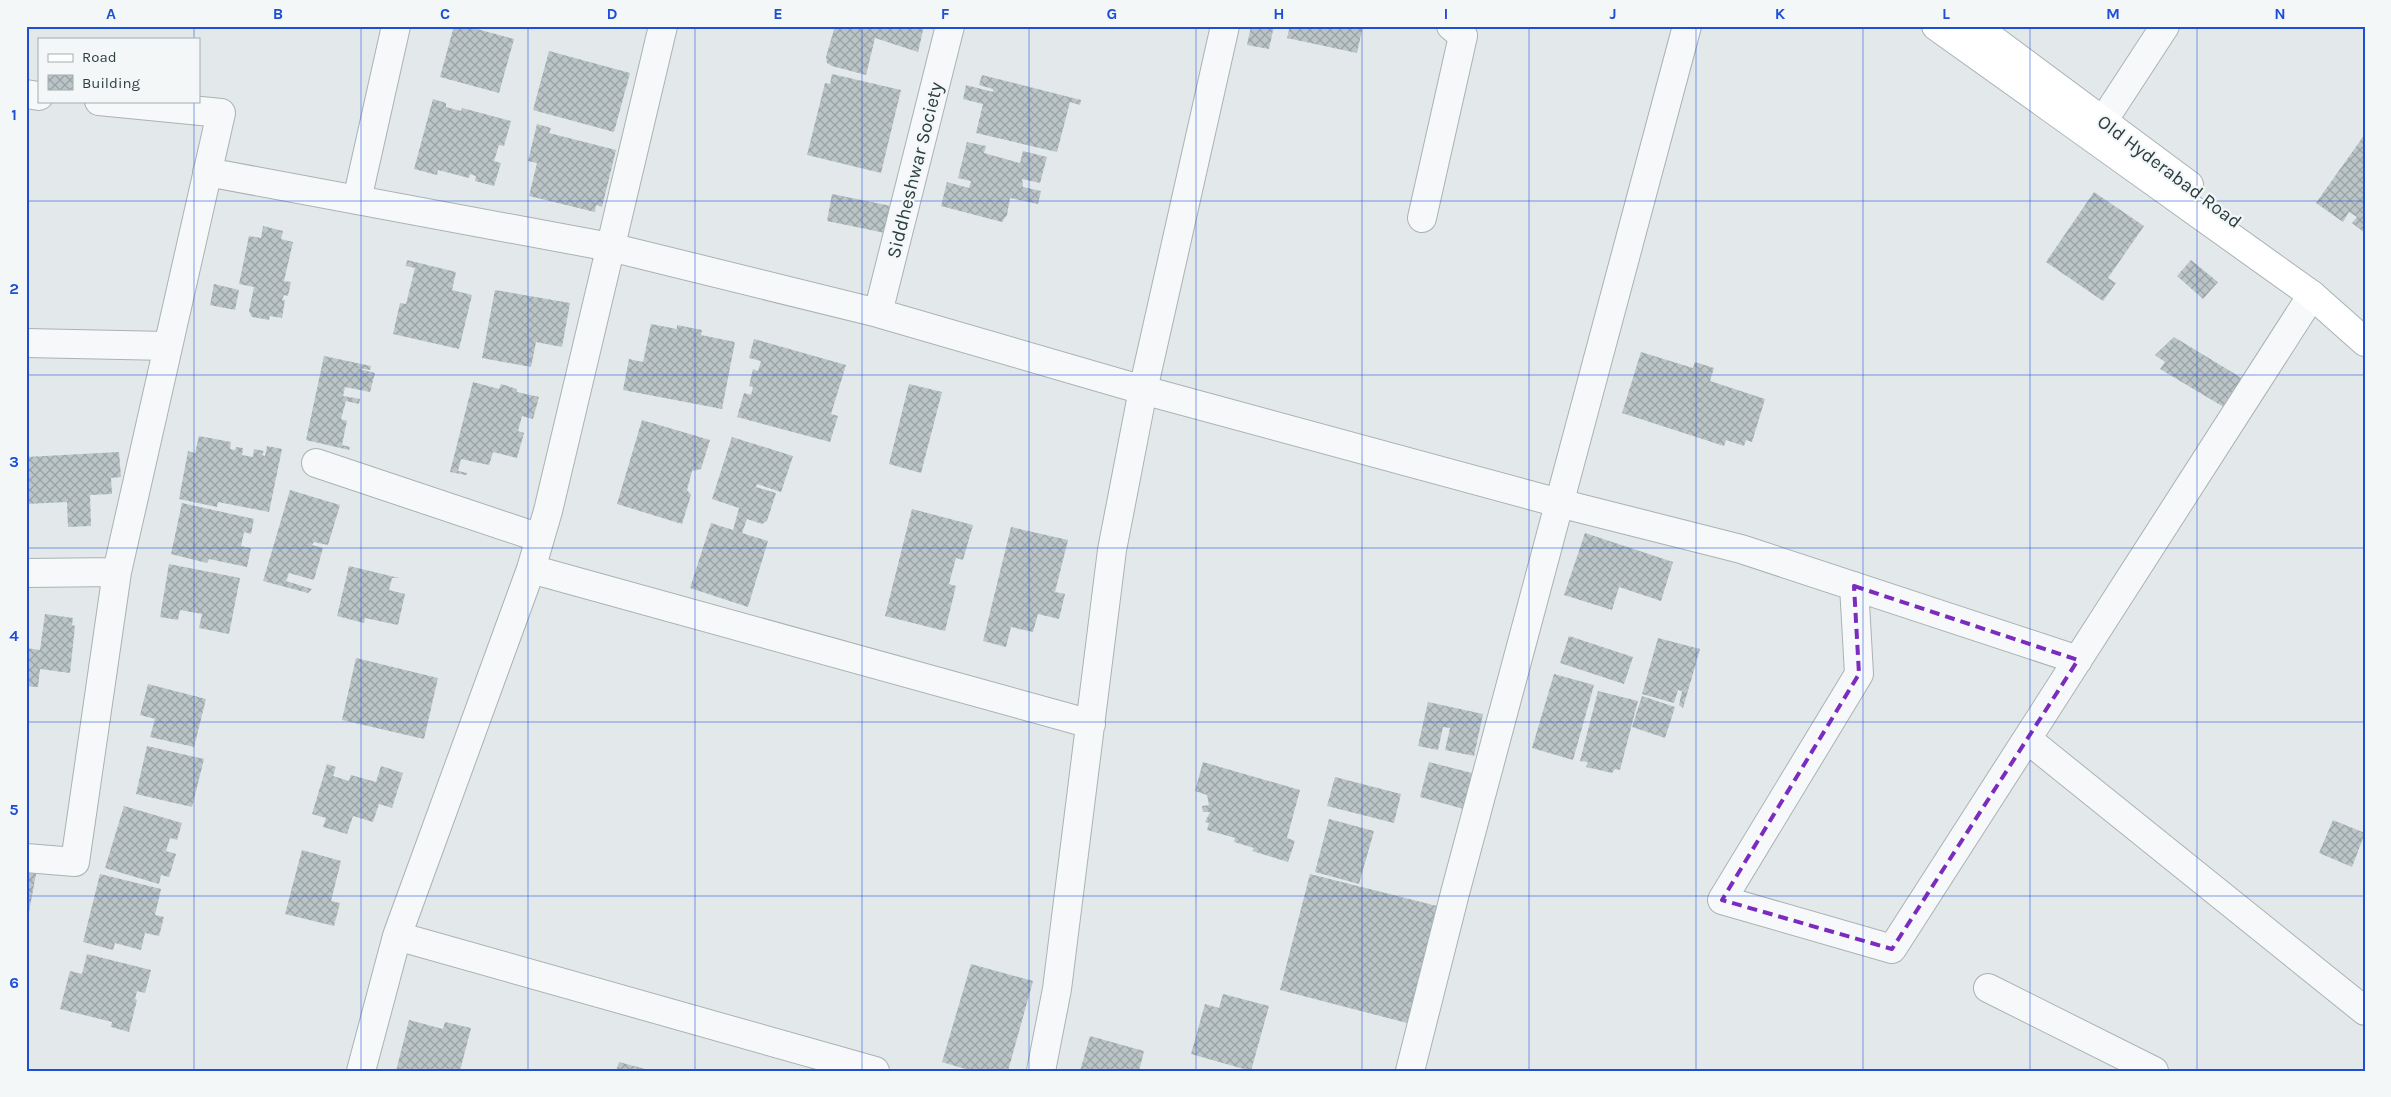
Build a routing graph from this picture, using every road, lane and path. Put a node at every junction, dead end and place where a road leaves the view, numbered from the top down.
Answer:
1 (396, 26) edge
2 (663, 26) edge
3 (950, 26) edge
4 (1225, 26) edge
5 (1451, 26) edge
6 (1687, 26) edge
7 (1936, 26) edge
8 (1975, 26) edge
9 (2165, 26) edge
10 (110, 102) edge
11 (2103, 121) junction
12 (207, 172) junction
13 (357, 200) junction
14 (1422, 218) dead end
15 (610, 247) junction
16 (2312, 296) junction
17 (878, 313) junction
18 (2365, 316) edge
19 (2365, 342) edge
20 (26, 343) edge
21 (168, 346) junction
22 (1143, 390) junction
23 (316, 463) dead end
24 (1559, 503) junction
25 (540, 538) junction
26 (531, 569) junction
27 (117, 572) junction
28 (26, 573) edge
29 (1854, 586) junction
30 (2078, 660) junction
31 (1091, 724) junction
32 (2027, 739) junction
33 (26, 858) edge
34 (397, 936) junction
35 (1988, 988) dead end
36 (2365, 1011) edge
37 (360, 1071) edge
38 (875, 1071) edge
39 (1041, 1071) edge
40 (1410, 1071) edge
41 (2154, 1071) edge

1 - 13 street
2 - 15 street
3 - 17 street, Siddheshwar Society
4 - 22 street
5 - 14 street
6 - 24 street
7 - 16 main road
8 - 11 main road, Old Hyderabad Road
9 - 11 street
10 - 12 street
11 - 18 main road, Old Hyderabad Road
12 - 13 street
12 - 21 street
13 - 15 street
15 - 17 street
15 - 25 street
16 - 19 main road
16 - 30 street
17 - 22 street
20 - 21 street
21 - 27 street
22 - 24 street
22 - 31 street
23 - 25 street
24 - 29 street
24 - 40 street
25 - 26 street
26 - 31 street
26 - 34 street
27 - 28 street
27 - 33 street
29 - 30 street
29 - 32 street
30 - 32 street
31 - 39 street
32 - 36 street
34 - 37 street
34 - 38 street
35 - 41 street

